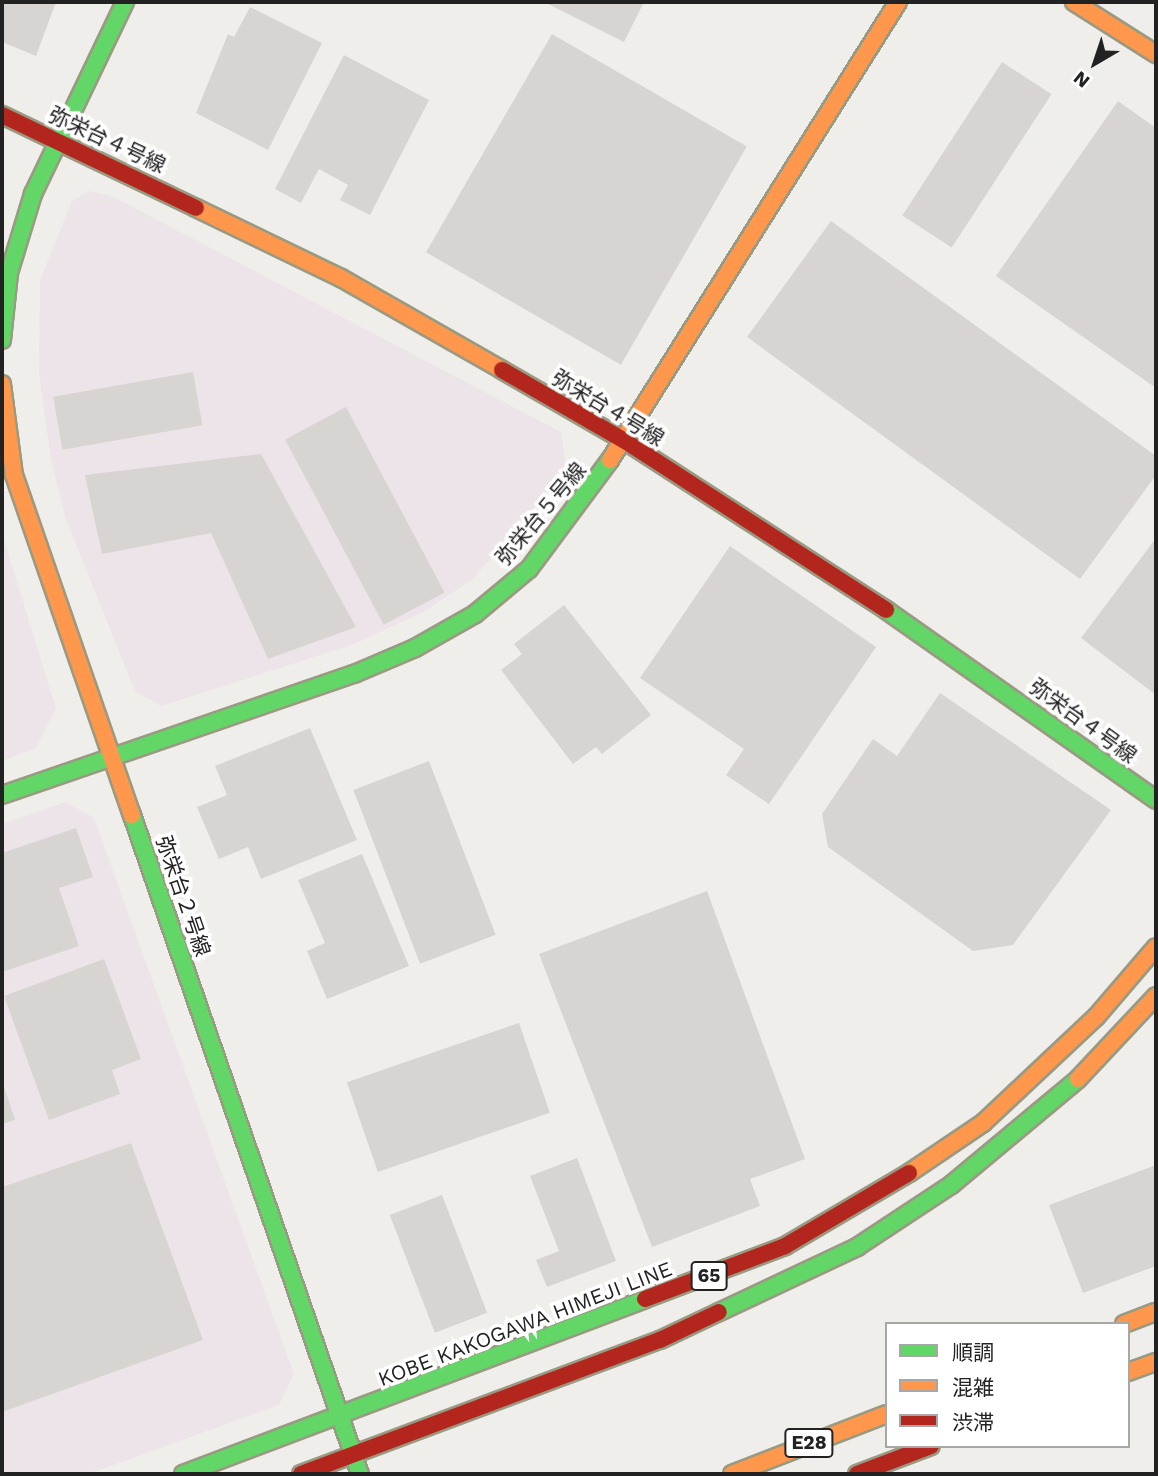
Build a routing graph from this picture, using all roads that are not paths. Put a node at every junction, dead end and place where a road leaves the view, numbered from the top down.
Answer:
1 (125, 2) edge
2 (898, 2) edge
3 (1074, 2) edge
4 (1156, 54) edge
5 (2, 115) edge
6 (56, 139) junction
7 (2, 340) edge
8 (2, 383) edge
9 (625, 441) junction
10 (114, 758) junction
11 (2, 795) edge
12 (1156, 800) edge
13 (1156, 947) edge
14 (1156, 996) edge
15 (1156, 1312) edge
16 (1130, 1322) edge
17 (1156, 1362) edge
18 (1130, 1371) edge
19 (885, 1415) edge
20 (340, 1418) junction
21 (926, 1448) edge
22 (353, 1455) junction
23 (183, 1474) edge
24 (301, 1474) edge
25 (360, 1474) edge
26 (732, 1474) edge
27 (857, 1474) edge

1 - 6 main road
2 - 9 main road, 弥栄台５号線
3 - 4 main road
5 - 6 main road, 弥栄台４号線
6 - 7 main road
6 - 9 main road, 弥栄台４号線
8 - 10 main road, 弥栄台２号線
9 - 10 main road, 弥栄台５号線
9 - 12 main road, 弥栄台４号線
10 - 11 main road, 弥栄台５号線
10 - 20 main road, 弥栄台２号線
13 - 20 main road, KOBE KAKOGAWA HIMEJI LINE / 65
14 - 22 main road, 65
15 - 16 main road
17 - 18 main road
19 - 26 main road, E28
20 - 22 main road, 弥栄台２号線
20 - 23 main road, KOBE KAKOGAWA HIMEJI LINE / 65
21 - 27 main road, E28
22 - 24 main road, 65
22 - 25 main road, 弥栄台２号線

